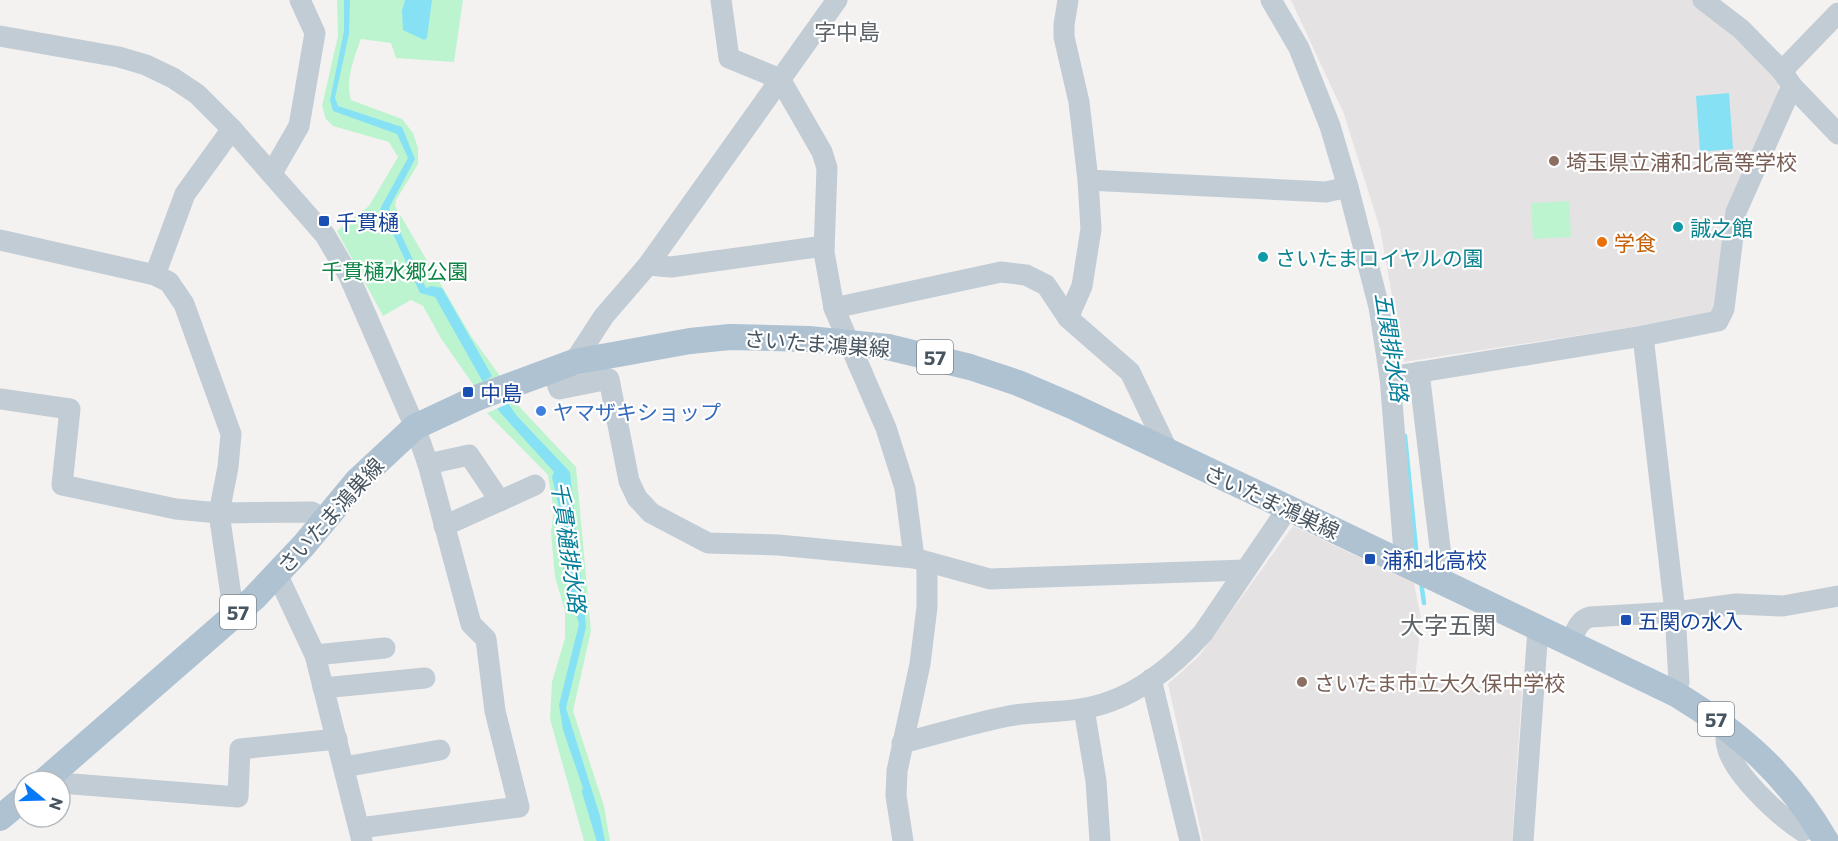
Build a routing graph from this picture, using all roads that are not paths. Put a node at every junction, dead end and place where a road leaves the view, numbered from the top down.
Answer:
1 (300, 0) edge
2 (721, 0) edge
3 (837, 0) edge
4 (1068, 0) edge
5 (1271, 0) edge
6 (1703, 0) edge
7 (1838, 13) edge
8 (0, 36) edge
9 (1787, 78) junction
10 (780, 79) junction
11 (232, 129) junction
12 (1838, 134) edge
13 (272, 173) junction
14 (1088, 180) junction
15 (1348, 187) junction
16 (0, 240) edge
17 (825, 246) junction
18 (648, 265) junction
19 (155, 275) junction
20 (834, 308) junction
21 (1068, 318) junction
22 (1643, 336) junction
23 (850, 342) junction
24 (563, 366) junction
25 (1419, 372) junction
26 (1390, 377) junction
27 (0, 399) edge
28 (415, 427) junction
29 (1169, 453) junction
30 (428, 464) junction
31 (536, 485) dead end
32 (500, 501) junction
33 (1288, 508) junction
34 (219, 513) junction
35 (324, 520) junction
36 (444, 526) junction
37 (920, 561) junction
38 (1245, 570) junction
39 (1419, 571) junction
40 (277, 574) junction
41 (1838, 597) edge
42 (1675, 612) junction
43 (234, 616) junction
44 (1538, 628) junction
45 (1570, 643) junction
46 (385, 648) dead end
47 (315, 655) junction
48 (425, 678) dead end
49 (1151, 679) junction
50 (323, 687) junction
51 (1676, 693) junction
52 (1084, 709) junction
53 (337, 739) junction
54 (902, 743) junction
55 (440, 750) dead end
56 (344, 766) junction
57 (64, 769) edge
58 (72, 783) edge
59 (12, 808) edge
60 (0, 818) edge
61 (1821, 833) edge
62 (361, 835) edge
63 (903, 841) edge
64 (1100, 841) edge
65 (1190, 841) edge
66 (1523, 841) edge

1 - 13 street
2 - 10 street
3 - 10 street
4 - 14 street
5 - 15 street
6 - 9 street
7 - 9 street
8 - 11 street
9 - 12 street
9 - 22 street
10 - 17 street
10 - 18 street
11 - 13 street
11 - 19 street
13 - 28 street
14 - 15 street
14 - 21 street
15 - 26 street
16 - 19 street
17 - 18 street
17 - 20 street
18 - 24 street
19 - 34 street
20 - 21 street
20 - 23 street
21 - 29 street
22 - 25 street
22 - 42 street
23 - 24 main road, さいたま鴻巣線 / 57
23 - 29 main road, さいたま鴻巣線 / 57
23 - 37 street
24 - 28 main road, さいたま鴻巣線 / 57
24 - 37 street
25 - 26 street
25 - 39 street
26 - 39 street
27 - 34 street
28 - 30 street
28 - 35 main road, さいたま鴻巣線 / 57
29 - 33 main road, さいたま鴻巣線 / 57
30 - 32 street
30 - 36 street
31 - 32 street
32 - 36 street
33 - 38 street
33 - 39 main road, さいたま鴻巣線 / 57
34 - 35 street
34 - 43 street
35 - 40 main road, さいたま鴻巣線 / 57
36 - 62 street
37 - 38 street
37 - 54 street
38 - 49 street
39 - 44 main road, さいたま鴻巣線 / 57
40 - 43 main road, さいたま鴻巣線 / 57
40 - 47 street
41 - 42 street
42 - 45 street
42 - 51 street
43 - 57 main road, さいたま鴻巣線 / 57
44 - 45 main road, さいたま鴻巣線 / 57
44 - 66 street
45 - 51 main road, さいたま鴻巣線 / 57
46 - 47 street
47 - 50 street
48 - 50 street
49 - 52 street
49 - 65 street
50 - 53 street
51 - 61 main road, さいたま鴻巣線 / 57
52 - 54 street
52 - 64 street
53 - 56 street
53 - 58 street
54 - 63 street
55 - 56 street
56 - 62 street
59 - 60 main road

